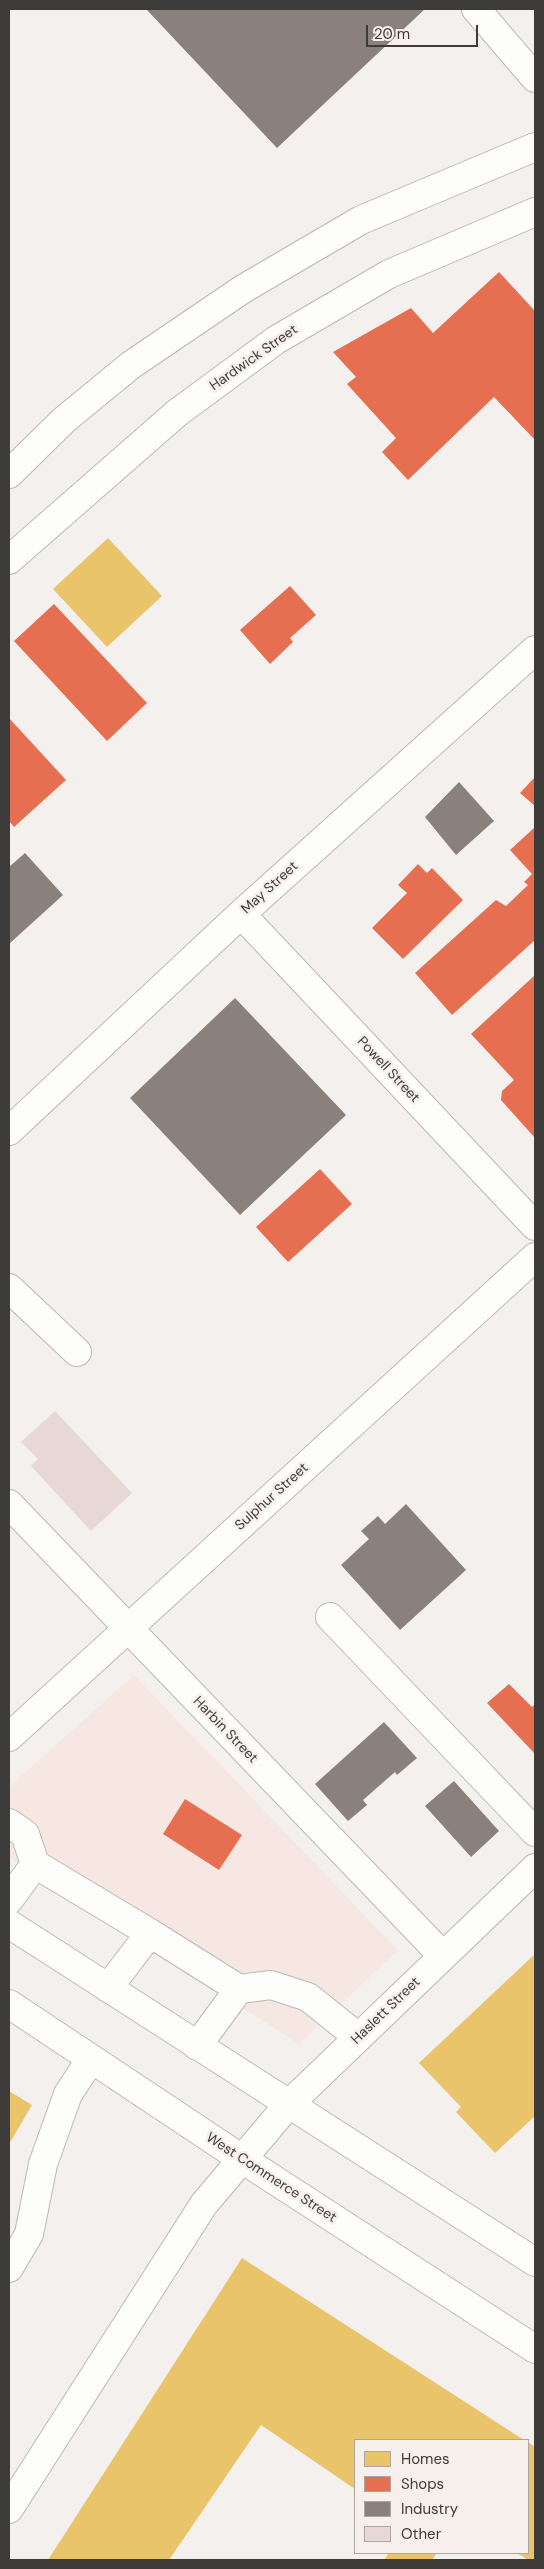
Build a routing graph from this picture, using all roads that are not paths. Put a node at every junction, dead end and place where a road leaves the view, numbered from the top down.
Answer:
1 (476, 9) edge
2 (535, 78) edge
3 (535, 147) edge
4 (535, 212) edge
5 (9, 474) edge
6 (9, 560) edge
7 (535, 650) edge
8 (241, 914) junction
9 (9, 1130) edge
10 (535, 1226) edge
11 (535, 1257) edge
12 (9, 1288) edge
13 (77, 1352) dead end
14 (9, 1504) edge
15 (330, 1617) dead end
16 (128, 1630) junction
17 (9, 1737) edge
18 (9, 1823) edge
19 (535, 1832) edge
20 (35, 1864) junction
21 (535, 1868) edge
22 (9, 1900) edge
23 (9, 1924) edge
24 (150, 1933) junction
25 (442, 1956) junction
26 (108, 1988) junction
27 (239, 1989) junction
28 (9, 2004) edge
29 (358, 2037) junction
30 (197, 2046) junction
31 (91, 2059) junction
32 (288, 2105) junction
33 (242, 2159) junction
34 (535, 2262) edge
35 (9, 2268) edge
36 (535, 2349) edge
37 (9, 2509) edge

1 - 2 street
3 - 5 street
4 - 6 street, Hardwick Street
7 - 8 street, May Street
8 - 9 street, May Street
8 - 10 street, Powell Street
11 - 16 street, Sulphur Street
12 - 13 street
14 - 16 street, Harbin Street
15 - 19 street
16 - 17 street, Sulphur Street
16 - 25 street, Harbin Street
18 - 20 street
20 - 22 street
20 - 24 street
21 - 25 street, Haslett Street
23 - 26 street
24 - 26 street
24 - 27 street
25 - 29 street, Haslett Street
26 - 30 street
27 - 29 street
27 - 30 street
28 - 31 street, West Commerce Street
29 - 32 street, Haslett Street
30 - 32 street
31 - 33 street, West Commerce Street
31 - 35 street
32 - 33 street, Haslett Street
32 - 34 street
33 - 36 street, West Commerce Street
33 - 37 street, Haslett Street

